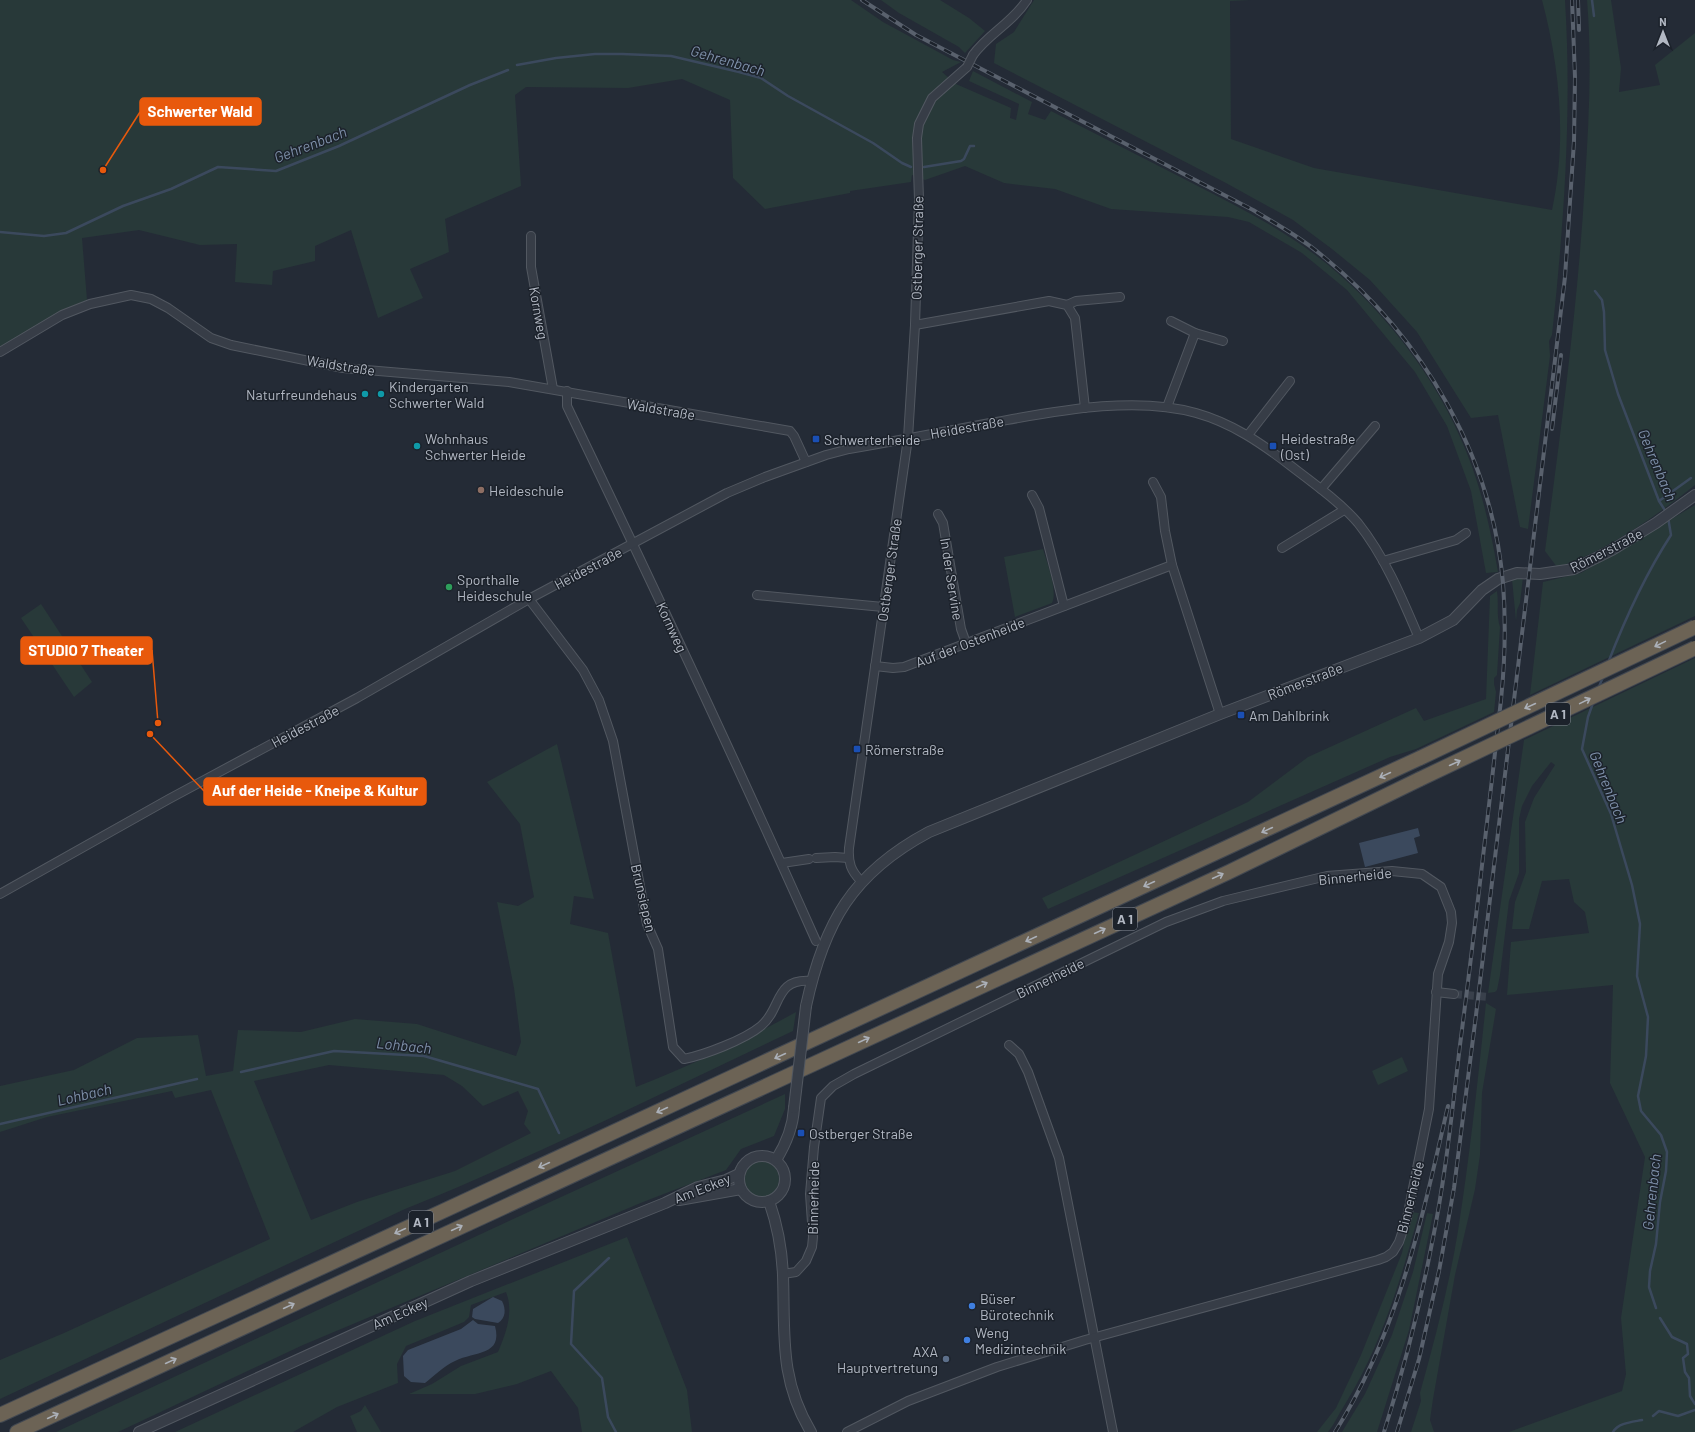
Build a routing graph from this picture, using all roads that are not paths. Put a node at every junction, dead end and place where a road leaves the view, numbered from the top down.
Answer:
1 (1027, 0) edge
2 (531, 236) dead end
3 (1120, 297) dead end
4 (1067, 305) junction
5 (1171, 321) dead end
6 (915, 325) junction
7 (1195, 332) junction
8 (1222, 341) dead end
9 (0, 352) edge
10 (1290, 381) dead end
11 (553, 389) junction
12 (567, 392) junction
13 (1085, 408) junction
14 (1167, 408) junction
15 (1375, 426) dead end
16 (1248, 435) junction
17 (908, 438) junction
18 (806, 462) junction
19 (1153, 482) dead end
20 (1321, 489) junction
21 (1032, 495) dead end
22 (1695, 495) edge
23 (1344, 510) junction
24 (938, 514) dead end
25 (1466, 534) dead end
26 (633, 543) junction
27 (1282, 548) dead end
28 (1383, 561) junction
29 (1172, 565) junction
30 (757, 596) dead end
31 (529, 599) junction
32 (1064, 606) junction
33 (883, 607) junction
34 (1695, 627) edge
35 (1419, 638) junction
36 (966, 643) junction
37 (1695, 648) edge
38 (875, 666) junction
39 (1220, 714) junction
40 (848, 858) junction
41 (782, 862) junction
42 (861, 882) junction
43 (0, 894) edge
44 (816, 941) dead end
45 (812, 981) junction
46 (1436, 992) junction
47 (1454, 994) tunnel mouth
48 (1009, 1045) dead end
49 (776, 1160) junction
50 (739, 1174) junction
51 (741, 1188) junction
52 (769, 1201) junction
53 (665, 1203) junction
54 (783, 1274) junction
55 (1096, 1338) junction
56 (0, 1415) edge
57 (17, 1432) edge
58 (139, 1432) edge
59 (810, 1432) edge
60 (847, 1432) edge
61 (1113, 1432) edge

1 - 6 street, Ostberger Straße, bridge
2 - 11 street, Kornweg
3 - 4 street
4 - 6 street
4 - 13 street
5 - 7 street
6 - 17 street, Ostberger Straße
7 - 8 street
7 - 14 street
9 - 11 street, Waldstraße
10 - 16 street
11 - 12 street, Waldstraße
12 - 18 street, Waldstraße
12 - 26 street, Kornweg
13 - 14 street, Heidestraße
13 - 17 street, Heidestraße
14 - 16 street, Heidestraße
15 - 20 street
16 - 20 street, Heidestraße
17 - 18 street, Heidestraße
17 - 33 street, Ostberger Straße
18 - 26 street, Heidestraße
19 - 29 street
20 - 23 street, Heidestraße
21 - 32 street
22 - 35 street, Römerstraße
23 - 27 street
23 - 28 street, Heidestraße
24 - 36 street, In der Servine
25 - 28 street
26 - 31 street, Heidestraße
26 - 41 street, Kornweg
28 - 35 street, Heidestraße
29 - 32 street, Auf der Ostenheide
29 - 39 street
30 - 33 street
31 - 43 street, Heidestraße
31 - 45 street, Brunsiepen
32 - 36 street, Auf der Ostenheide
33 - 38 street, Ostberger Straße
34 -> 56 highway, A 1, bridge
35 - 39 street, Römerstraße
36 - 38 street, Auf der Ostenheide
57 -> 37 highway, A 1, bridge
38 - 40 street, Ostberger Straße
39 - 42 street, Römerstraße
40 - 41 street
40 - 42 street
41 - 44 street, Kornweg
42 - 45 street
45 - 49 street, bridge
46 - 47 street
46 - 54 street, Binnerheide
46 - 55 street, Binnerheide
48 - 55 street
49 - 50 street
49 - 52 street
50 - 51 street
50 - 53 street, Am Eckey
51 - 52 street
51 - 53 street, Am Eckey
52 - 54 street
53 - 58 street, Am Eckey
54 - 59 street
55 - 60 street, Binnerheide
55 - 61 street

